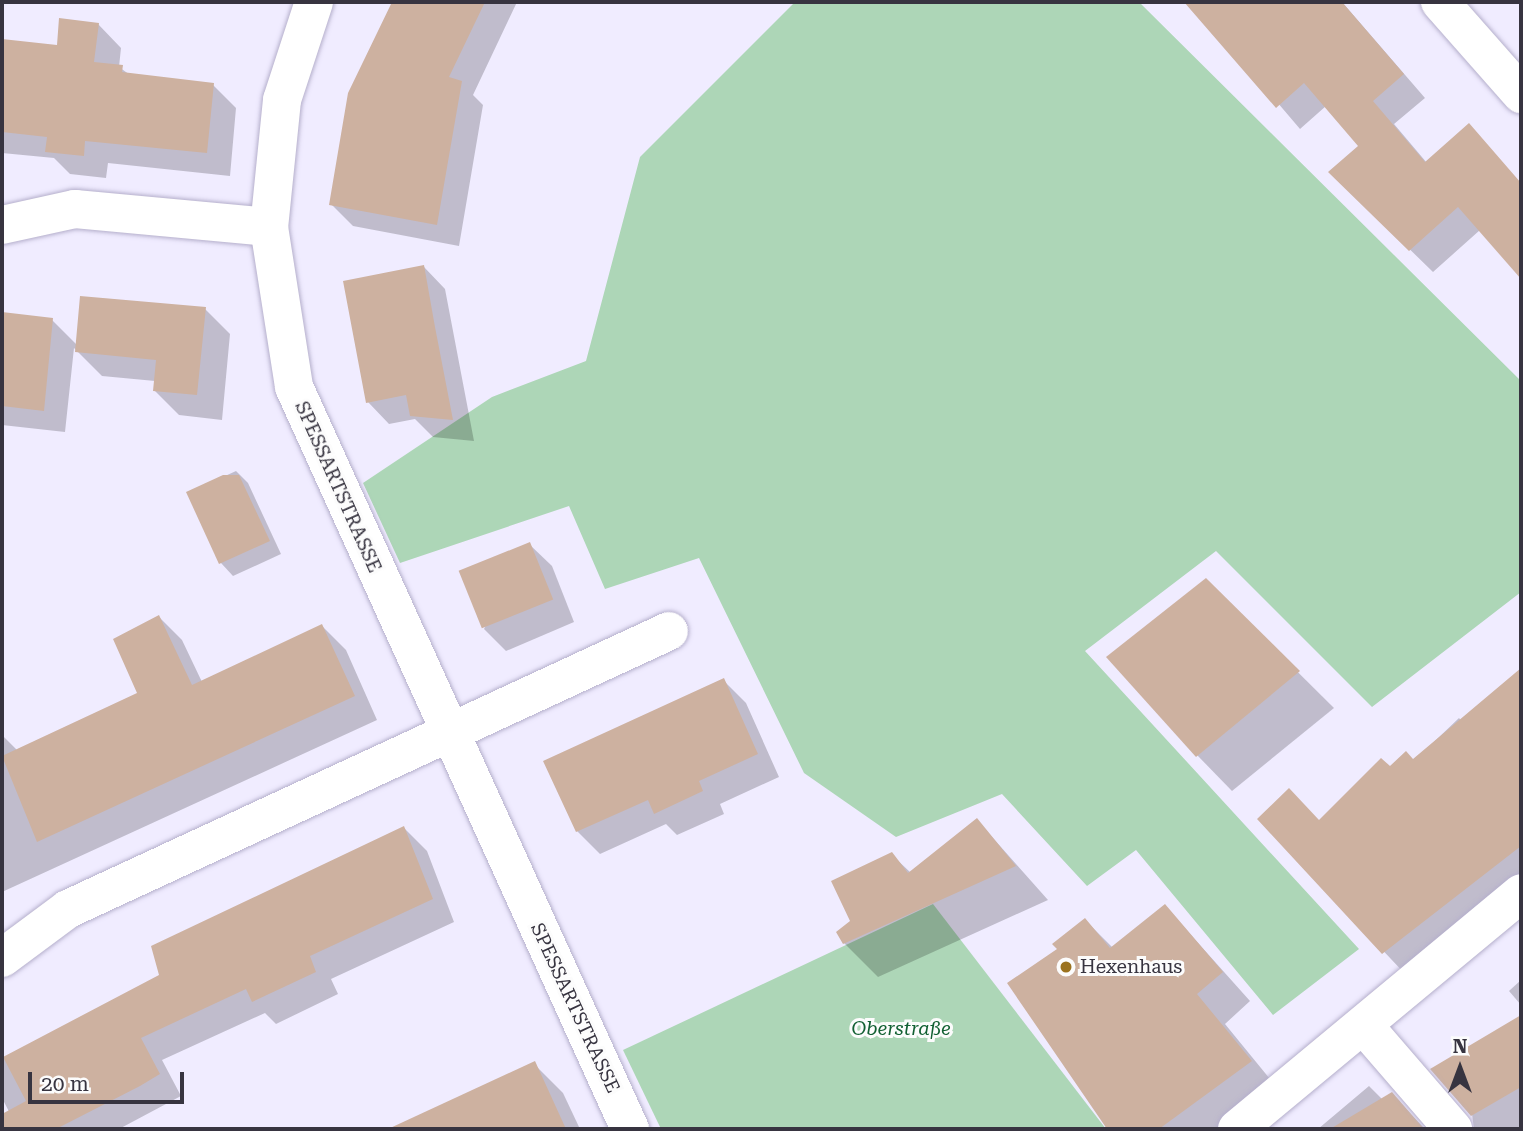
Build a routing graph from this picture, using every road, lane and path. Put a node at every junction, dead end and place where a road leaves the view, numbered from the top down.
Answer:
1 (314, 2) edge
2 (1440, 2) edge
3 (1521, 94) edge
4 (2, 226) edge
5 (269, 226) junction
6 (669, 631) dead end
7 (450, 734) junction
8 (1521, 893) edge
9 (2, 958) edge
10 (1365, 1027) junction
11 (631, 1129) edge
12 (1237, 1129) edge
13 (1453, 1129) edge

1 - 5 street, SPESSARTSTRASSE
2 - 3 street
4 - 5 street
5 - 7 street, SPESSARTSTRASSE
6 - 7 street
7 - 9 street
7 - 11 street, SPESSARTSTRASSE
8 - 10 street
10 - 12 street
10 - 13 street

